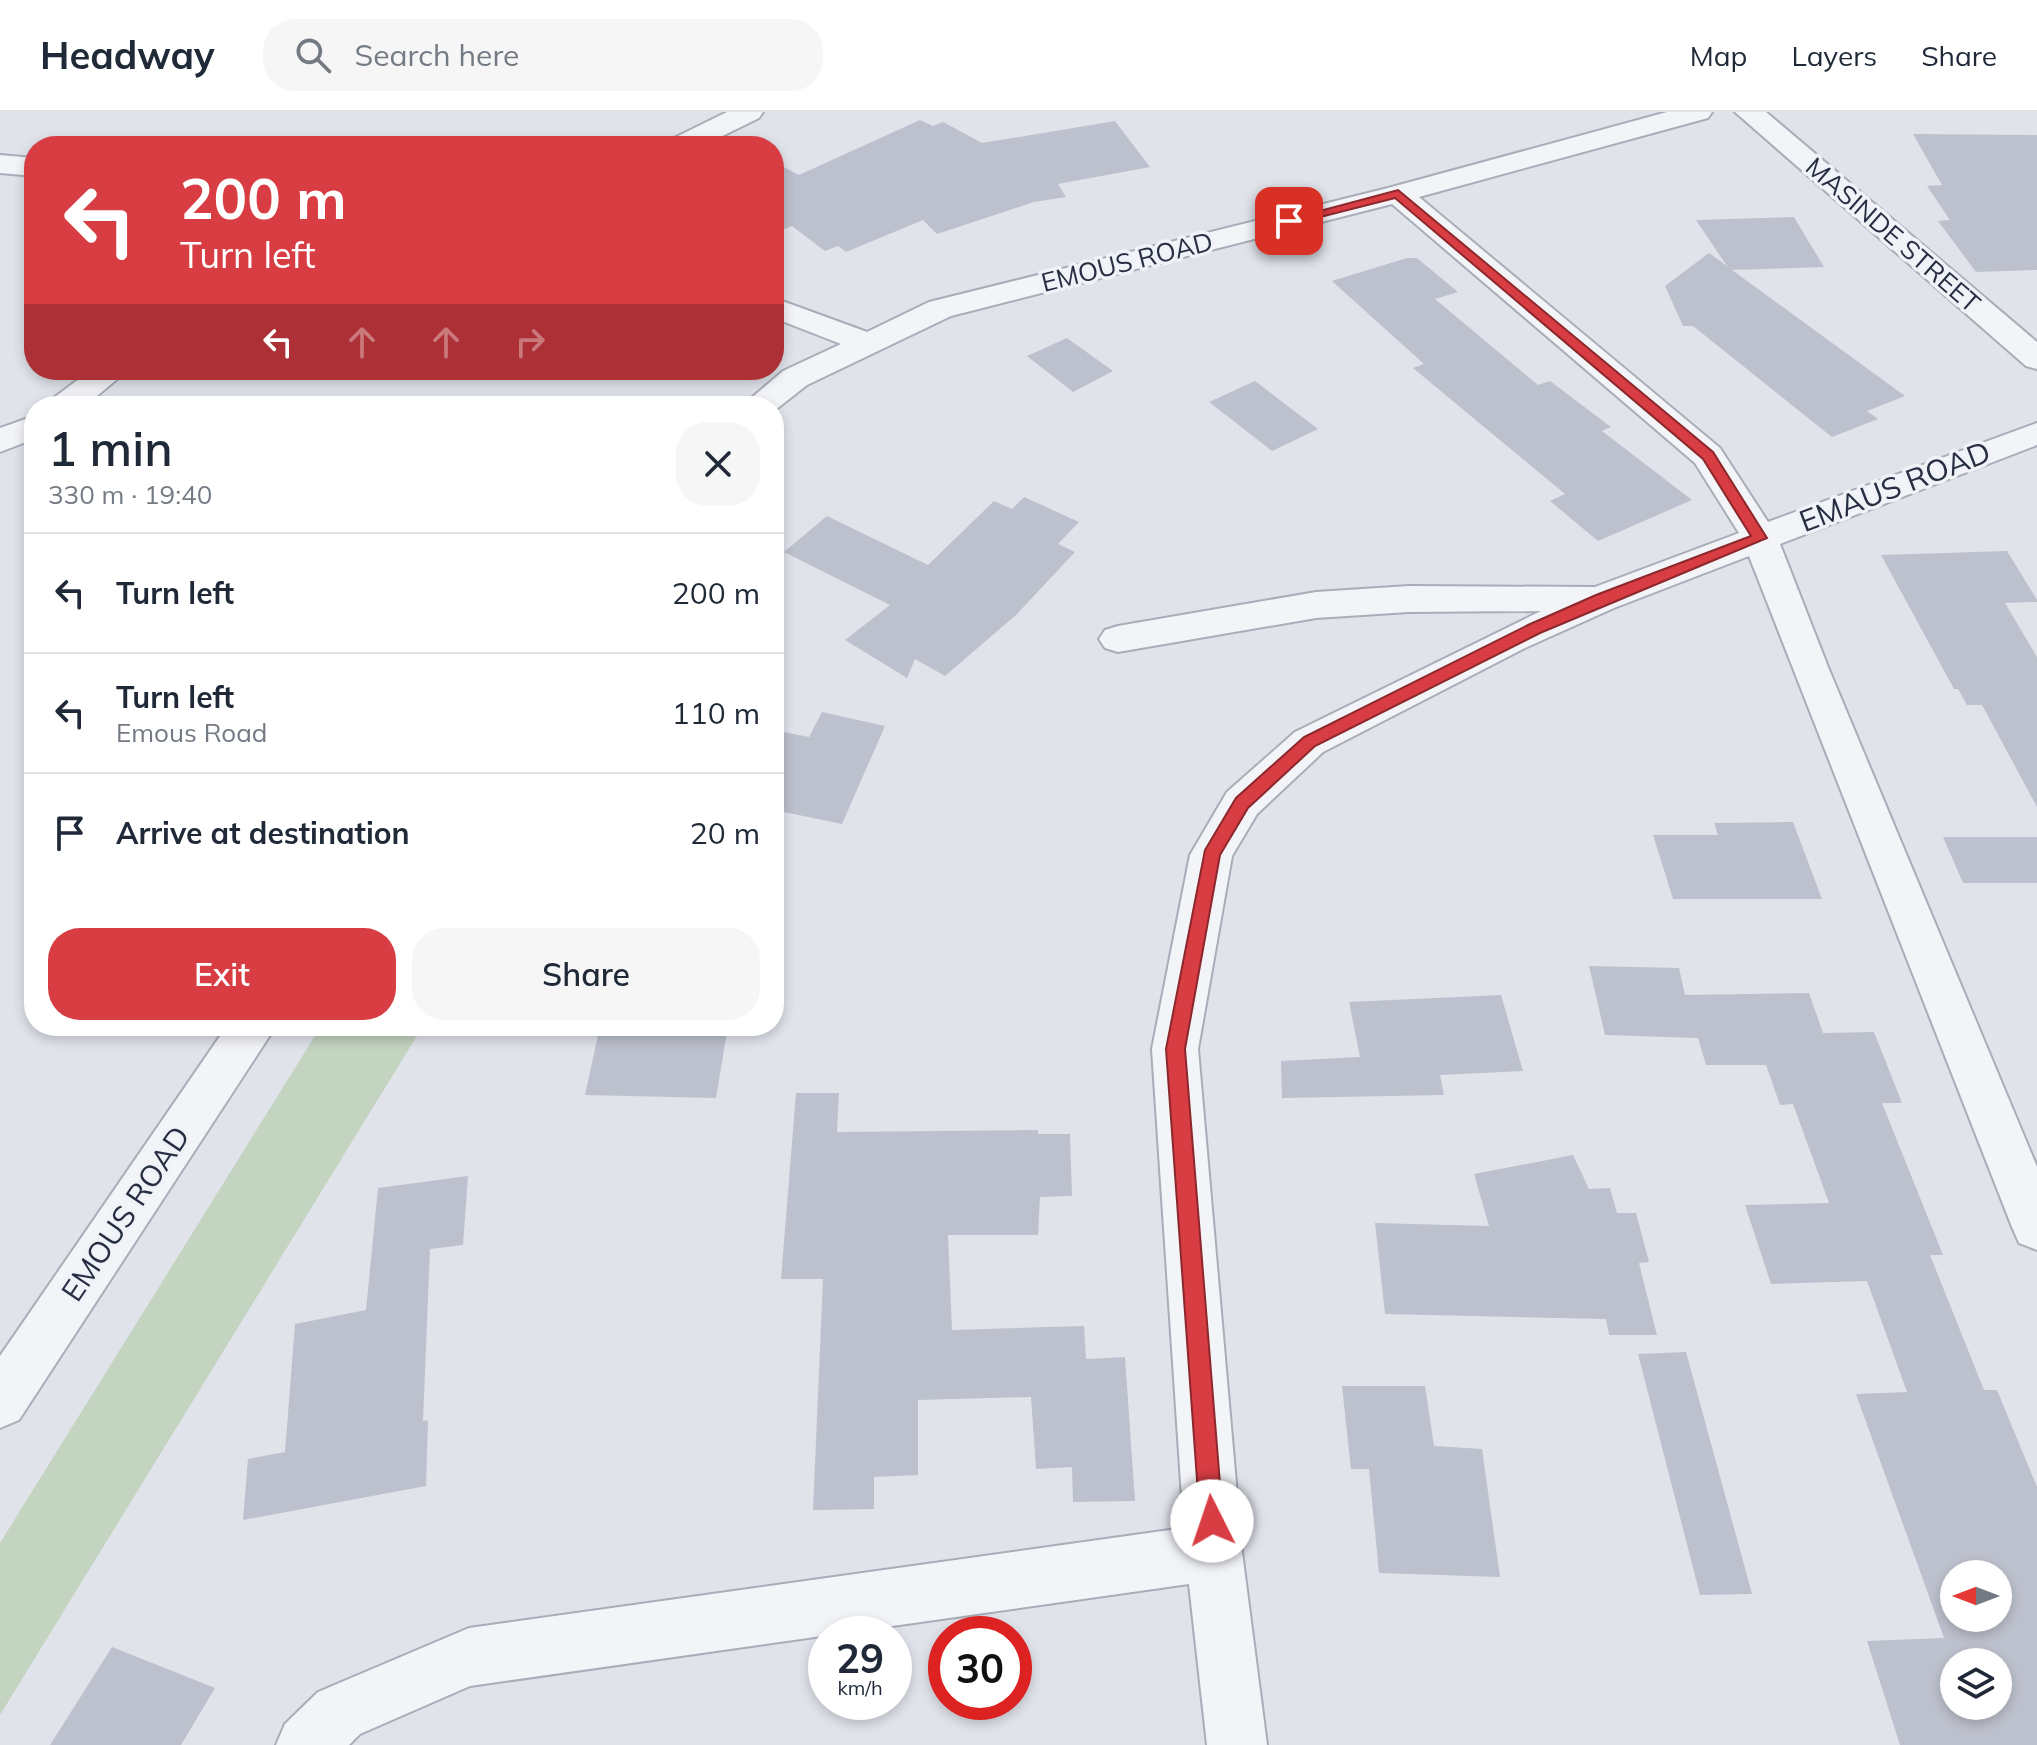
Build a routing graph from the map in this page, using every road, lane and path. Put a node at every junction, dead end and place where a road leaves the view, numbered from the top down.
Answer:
1 (749, 112) edge
2 (1749, 112) edge
3 (1687, 113) edge
4 (700, 136) edge
5 (0, 164) edge
6 (24, 166) edge
7 (1398, 194) junction
8 (784, 311) edge
9 (868, 343) junction
10 (2037, 359) edge
11 (99, 380) edge
12 (77, 396) edge
13 (772, 396) edge
14 (24, 430) edge
15 (2037, 433) edge
16 (0, 441) edge
17 (1760, 538) junction
18 (1601, 599) junction
19 (1118, 639) dead end
20 (246, 1036) edge
21 (2037, 1227) edge
22 (0, 1402) edge
23 (1214, 1552) junction
24 (306, 1745) edge
25 (1237, 1745) edge

1 - 4 street
2 - 10 street, MASINDE STREET
3 - 7 street, EMOUS ROAD
5 - 6 street
7 - 9 street, EMOUS ROAD
7 - 17 street
8 - 9 street
9 - 13 street, EMOUS ROAD
11 - 12 street
14 - 16 street
15 - 17 street, EMAUS ROAD
17 - 18 street, EMAUS ROAD
17 - 21 street
18 - 19 street
18 - 23 street, EMAUS ROAD
20 - 22 street, EMOUS ROAD
23 - 24 street
23 - 25 street, EMAUS ROAD

